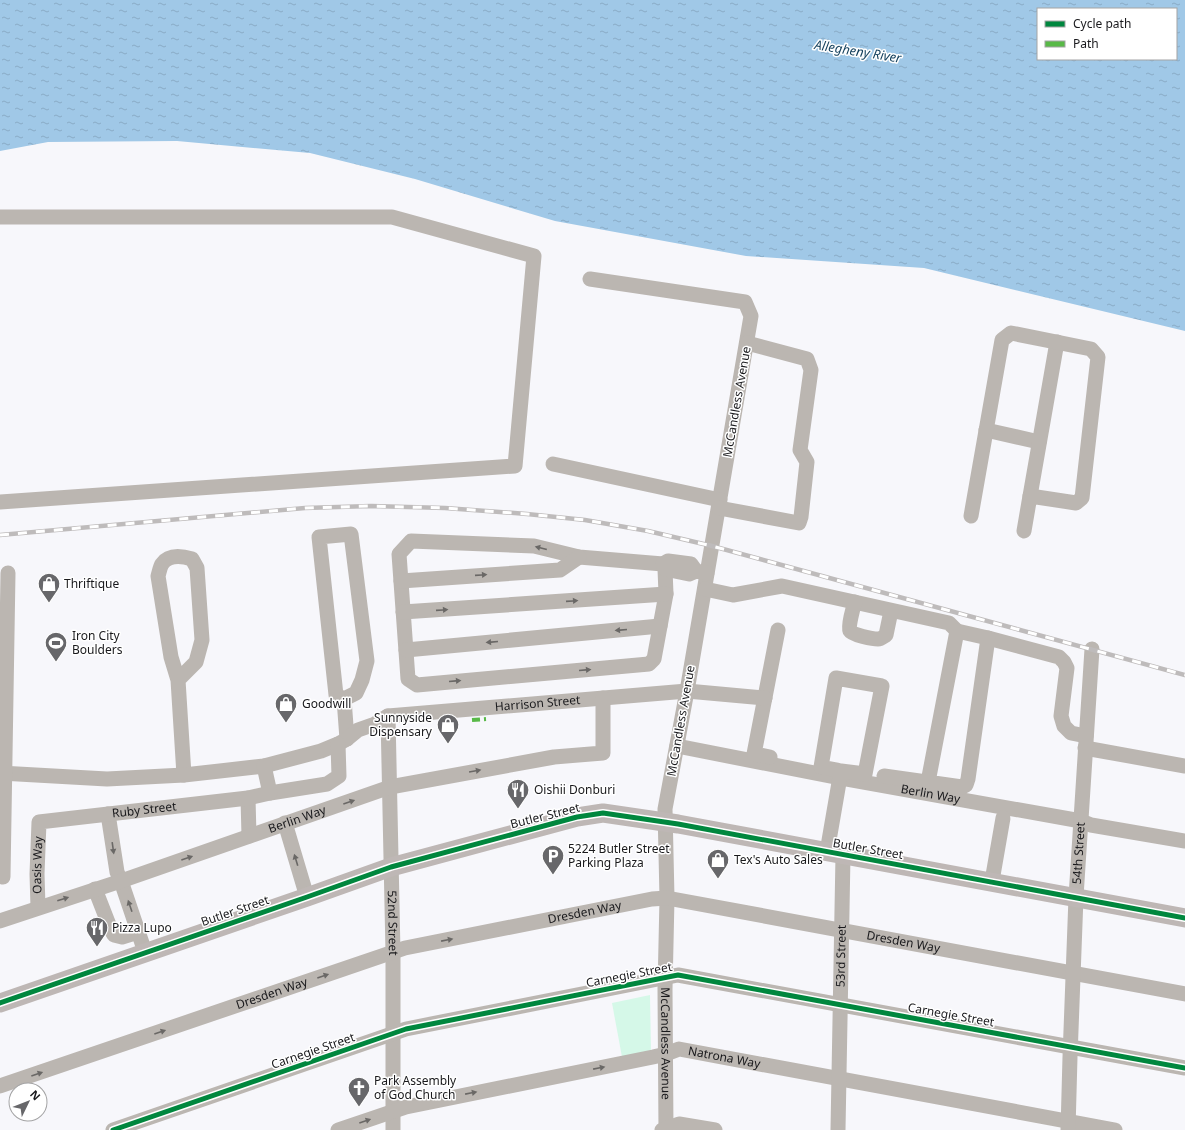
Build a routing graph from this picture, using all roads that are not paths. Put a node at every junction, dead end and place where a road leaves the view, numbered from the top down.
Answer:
1 (0, 217) edge
2 (590, 279) dead end
3 (1057, 342) junction
4 (747, 343) junction
5 (986, 430) junction
6 (1039, 442) junction
7 (553, 464) dead end
8 (1030, 496) junction
9 (0, 502) edge
10 (719, 504) junction
11 (971, 516) dead end
12 (1024, 531) dead end
13 (579, 557) junction
14 (664, 567) junction
15 (702, 572) junction
16 (8, 573) dead end
17 (401, 581) junction
18 (705, 589) junction
19 (666, 594) junction
20 (854, 602) junction
21 (891, 611) junction
22 (403, 612) junction
23 (660, 626) junction
24 (778, 630) dead end
25 (957, 631) junction
26 (988, 638) junction
27 (406, 650) junction
28 (1092, 650) dead end
29 (178, 680) junction
30 (687, 691) junction
31 (340, 697) junction
32 (603, 698) junction
33 (765, 698) junction
34 (388, 716) junction
35 (343, 741) junction
36 (1086, 742) junction
37 (677, 746) junction
38 (264, 766) junction
39 (821, 766) junction
40 (1185, 766) edge
41 (2, 773) edge
42 (841, 774) junction
43 (866, 774) junction
44 (184, 775) junction
45 (928, 782) junction
46 (390, 787) junction
47 (270, 793) junction
48 (248, 798) junction
49 (108, 814) junction
50 (1003, 818) dead end
51 (1081, 821) junction
52 (39, 822) joint
53 (665, 822) junction
54 (285, 824) junction
55 (249, 836) junction
56 (1185, 841) edge
57 (835, 853) junction
58 (391, 867) junction
59 (3, 877) dead end
60 (121, 881) junction
61 (992, 881) junction
62 (95, 889) junction
63 (307, 897) junction
64 (1076, 897) junction
65 (666, 898) junction
66 (38, 907) junction
67 (1185, 918) edge
68 (0, 921) edge
69 (842, 931) junction
70 (138, 932) junction
71 (145, 952) junction
72 (393, 952) junction
73 (1073, 974) junction
74 (665, 977) junction
75 (1185, 994) edge
76 (0, 1003) edge
77 (840, 1005) junction
78 (393, 1034) junction
79 (1070, 1048) junction
80 (666, 1054) junction
81 (1185, 1068) edge
82 (840, 1079) junction
83 (0, 1086) edge
84 (392, 1112) junction
85 (1068, 1126) edge
86 (665, 1129) edge
87 (113, 1130) edge
88 (338, 1130) edge
89 (393, 1130) edge
90 (715, 1130) edge
91 (838, 1130) edge
92 (1115, 1130) edge

1 - 9 street
2 - 4 street, McCandless Avenue
3 - 5 street
3 - 6 street
3 - 8 street
4 - 10 street, McCandless Avenue
4 - 10 street
5 - 6 street
5 - 11 street
6 - 8 street
7 - 10 street
8 - 12 street
10 - 15 street, McCandless Avenue
13 - 14 street
17 -> 13 street
13 -> 17 street
14 - 15 street
14 - 19 street
15 - 18 street, McCandless Avenue
16 - 41 street
17 - 22 street
18 - 20 street
18 - 30 street, McCandless Avenue
22 -> 19 street
19 - 23 street
20 - 21 street
20 - 21 street
21 - 25 street
22 - 27 street
23 -> 27 street
27 -> 23 street
24 - 33 street
25 - 26 street
25 - 45 street
26 - 36 street
26 - 45 street
28 - 36 street, 54th Street
29 - 29 street
29 - 44 street
30 - 32 street, Harrison Street
30 - 33 street, Harrison Street
30 - 37 street, McCandless Avenue
31 - 31 street
31 - 35 street
32 - 34 street, Harrison Street
46 -> 32 street, Berlin Way
33 - 39 street
34 - 35 street
34 - 46 street, 52nd Street
35 - 38 street
35 - 47 street, Ruby Street
36 - 40 street
36 - 51 street, 54th Street
37 - 42 street, Berlin Way
37 - 53 street, McCandless Avenue
38 - 44 street
38 - 47 street
39 - 42 street
39 - 43 street
41 - 44 street
41 - 59 street
42 - 43 street
42 - 51 street, Berlin Way
42 - 57 street, 53rd Street
43 - 45 street
54 -> 46 street, Berlin Way
46 - 58 street, 52nd Street
47 - 48 street, Ruby Street
48 - 49 street, Ruby Street
48 - 55 street
49 - 52 street, Ruby Street
49 -> 60 street
50 - 61 street
51 - 56 street, Berlin Way
51 - 64 street, 54th Street
52 - 66 street, Oasis Way
53 - 57 main road, Butler Street
53 - 58 main road, Butler Street
53 - 65 street, McCandless Avenue
54 - 55 street, Berlin Way
63 -> 54 street
60 -> 55 street, Berlin Way
57 - 61 main road, Butler Street
57 - 69 street, 53rd Street
58 - 63 main road, Butler Street
58 - 72 street, 52nd Street
60 - 62 street, Berlin Way
70 -> 60 street
61 - 64 main road, Butler Street
66 -> 62 street, Berlin Way
62 - 70 street
63 - 71 main road, Butler Street
64 - 67 main road, Butler Street
64 - 73 street, 54th Street
65 - 69 street, Dresden Way
72 -> 65 street, Dresden Way
65 - 74 street, McCandless Avenue
66 - 68 street, Berlin Way
69 - 73 street, Dresden Way
69 - 77 street, 53rd Street
70 - 71 street
71 - 76 main road, Butler Street
72 - 78 street, 52nd Street
83 -> 72 street, Dresden Way
73 - 75 street, Dresden Way
73 - 79 street, 54th Street
74 - 77 street, Carnegie Street
74 - 78 street, Carnegie Street
74 - 80 street, McCandless Avenue
77 - 79 street, Carnegie Street
77 - 82 street, 53rd Street
78 - 84 street, 52nd Street
78 - 87 street, Carnegie Street
79 - 81 street, Carnegie Street
79 - 85 street, 54th Street
80 - 82 street, Natrona Way
84 -> 80 street, Natrona Way
80 - 86 street, McCandless Avenue
82 - 85 street, Natrona Way
82 - 91 street, 53rd Street
88 -> 84 street, Natrona Way
84 - 89 street, 52nd Street
85 - 92 street, Natrona Way
86 - 90 street

